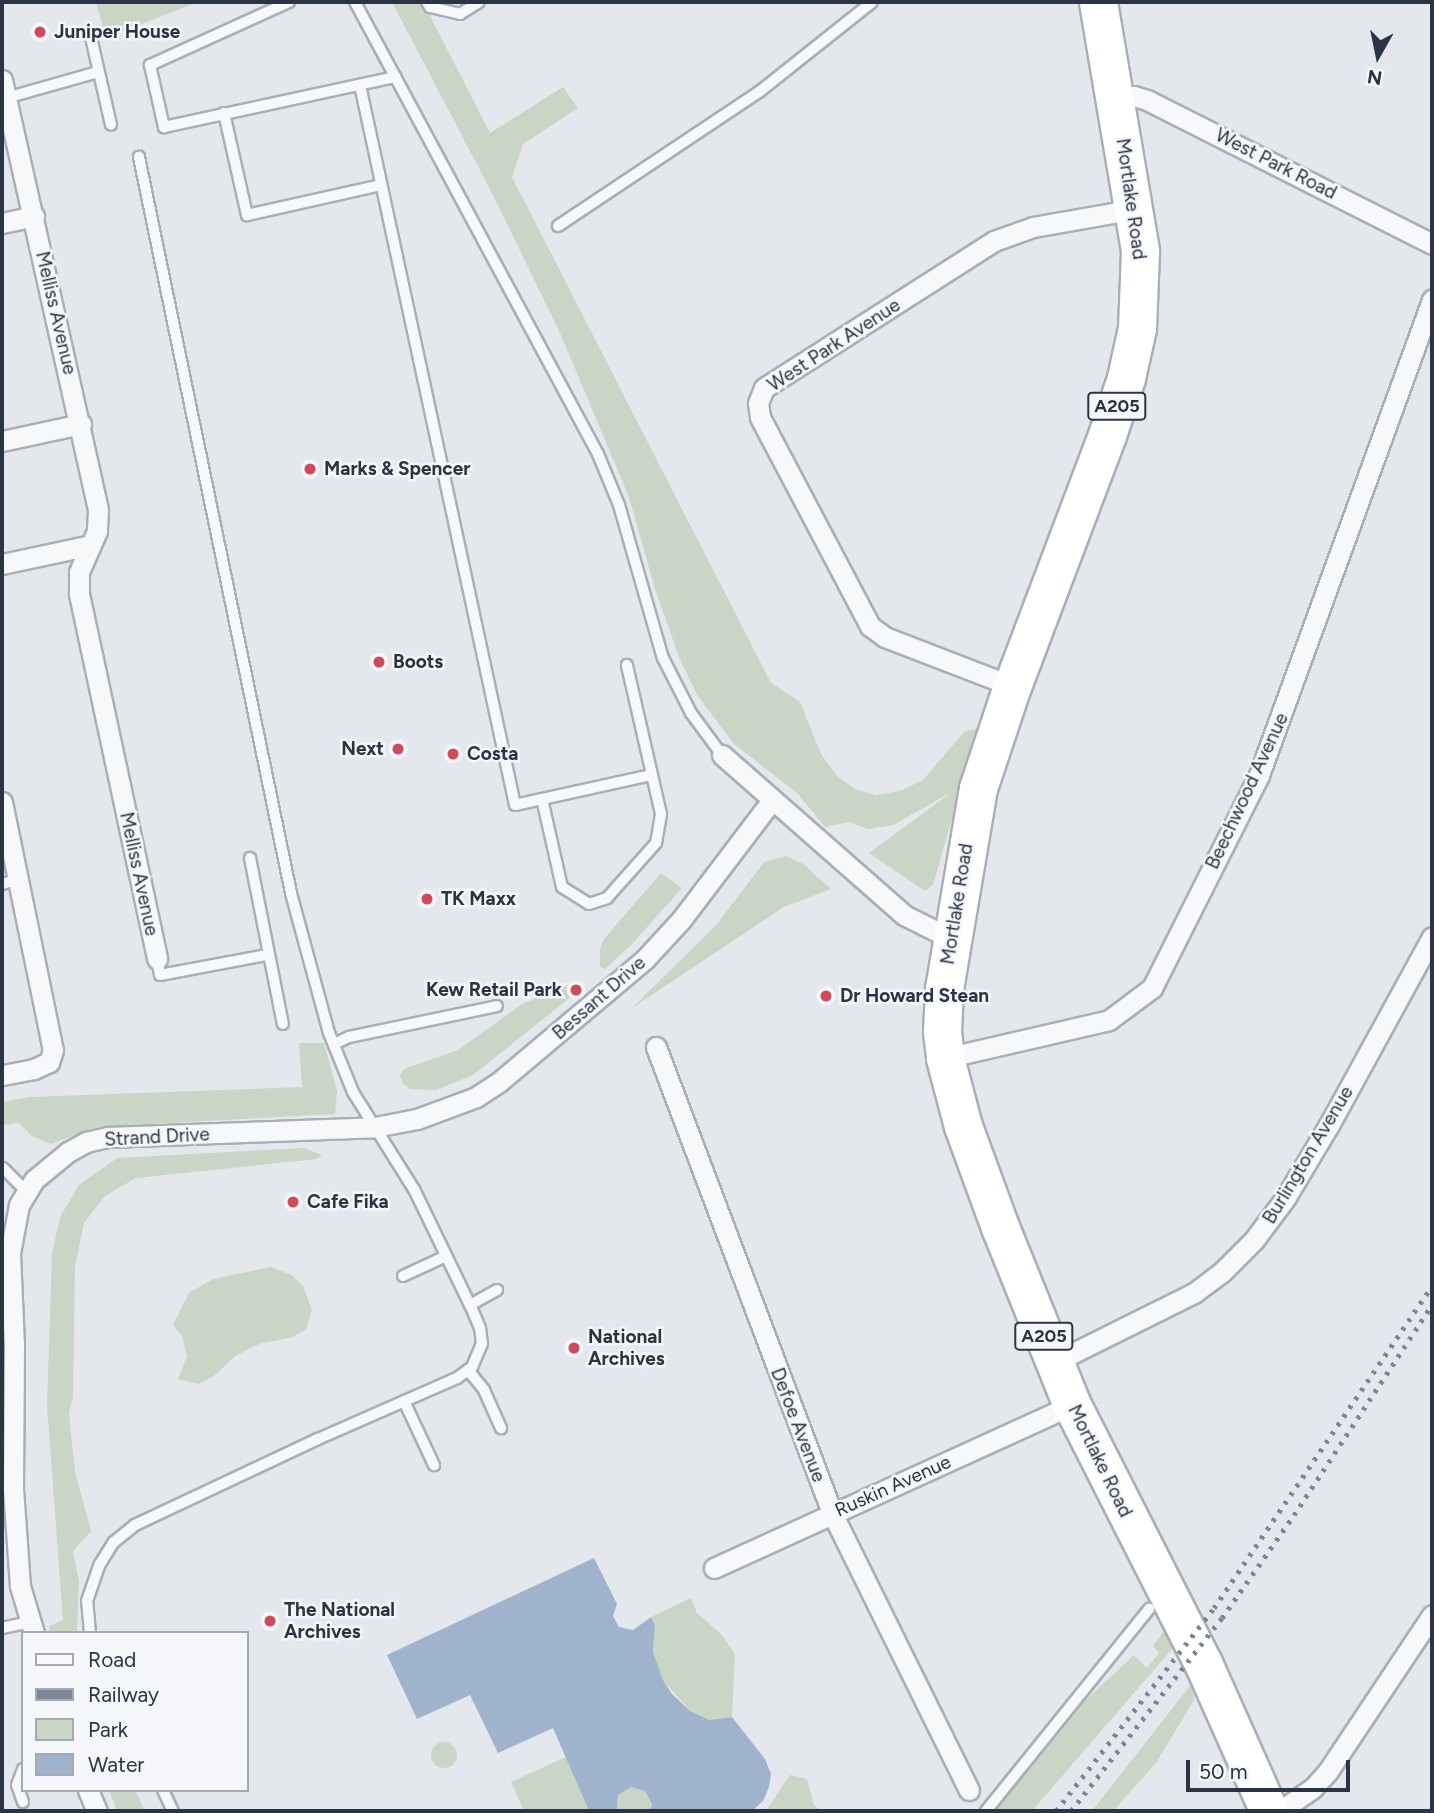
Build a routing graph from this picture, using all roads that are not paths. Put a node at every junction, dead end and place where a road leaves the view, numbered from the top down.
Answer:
1 (289, 2) edge
2 (355, 2) edge
3 (427, 2) edge
4 (479, 2) edge
5 (872, 2) edge
6 (1098, 2) edge
7 (90, 33) dead end
8 (98, 72) junction
9 (396, 77) junction
10 (360, 85) junction
11 (4, 89) edge
12 (1116, 99) junction
13 (224, 113) junction
14 (111, 125) dead end
15 (139, 157) dead end
16 (381, 185) junction
17 (1135, 209) junction
18 (34, 216) junction
19 (2, 223) edge
20 (558, 226) dead end
21 (1432, 244) edge
22 (1432, 300) edge
23 (81, 424) junction
24 (2, 441) edge
25 (91, 545) junction
26 (2, 564) edge
27 (627, 665) dead end
28 (1012, 686) junction
29 (722, 755) joint
30 (652, 775) junction
31 (542, 799) junction
32 (772, 800) junction
33 (2, 802) edge
34 (250, 858) dead end
35 (9, 882) edge
36 (1432, 937) edge
37 (952, 939) junction
38 (267, 955) junction
39 (157, 959) joint
40 (497, 1006) dead end
41 (283, 1024) dead end
42 (334, 1044) junction
43 (656, 1047) dead end
44 (945, 1058) junction
45 (2, 1075) edge
46 (374, 1127) junction
47 (4, 1168) dead end
48 (27, 1192) junction
49 (446, 1256) junction
50 (403, 1276) dead end
51 (497, 1290) dead end
52 (470, 1305) junction
53 (8, 1346) edge
54 (1055, 1362) junction
55 (468, 1370) junction
56 (404, 1401) junction
57 (1072, 1405) junction
58 (502, 1427) dead end
59 (434, 1465) dead end
60 (7, 1489) edge
61 (832, 1513) junction
62 (714, 1568) dead end
63 (1157, 1599) junction
64 (1432, 1615) edge
65 (33, 1627) edge
66 (2, 1628) edge
67 (90, 1631) edge
68 (21, 1774) edge
69 (970, 1790) dead end
70 (89, 1792) edge
71 (164, 1792) edge
72 (23, 1802) dead end
73 (97, 1811) edge
74 (173, 1811) edge
75 (986, 1811) edge
76 (1269, 1811) edge
77 (1280, 1811) edge

1 - 13 lane
2 - 9 lane
3 - 4 lane
5 - 20 lane
6 - 12 highway, Mortlake Road / A205
7 - 8 lane
8 - 11 lane
8 - 14 lane
9 - 10 lane
9 - 29 lane
10 - 13 lane
10 - 16 lane
11 - 18 street, Melliss Avenue
12 - 17 highway, Mortlake Road / A205
12 - 21 street, West Park Road
13 - 16 lane
15 - 42 lane
16 - 31 lane
17 - 28 highway, Mortlake Road / A205
17 - 28 street, West Park Avenue
18 - 19 street
18 - 23 street, Melliss Avenue
22 - 44 street, Beechwood Avenue
23 - 24 street
23 - 25 street, Melliss Avenue
25 - 26 street
25 - 39 street, Melliss Avenue
27 - 30 lane
28 - 37 highway, Mortlake Road / A205
29 - 32 street
30 - 31 lane
30 - 31 lane
32 - 37 street
32 - 46 street, Bessant Drive
33 - 35 street
34 - 38 lane
35 - 45 street
36 - 54 street, Burlington Avenue
37 - 44 highway, Mortlake Road / A205
38 - 39 lane
38 - 41 lane
40 - 42 lane
42 - 46 lane
43 - 61 street, Defoe Avenue
44 - 54 highway, Mortlake Road / A205
46 - 48 street, Strand Drive
46 - 49 lane
47 - 48 lane
48 - 53 street, Strand Drive
49 - 50 lane
49 - 52 lane
51 - 52 lane
52 - 55 lane
53 - 60 street, Strand Drive
54 - 57 highway, Mortlake Road / A205
55 - 56 lane
55 - 58 lane
56 - 59 lane
56 - 67 lane
57 - 61 street, Ruskin Avenue
57 - 63 highway, Mortlake Road / A205
60 - 65 street, Strand Drive
61 - 62 street, Ruskin Avenue
61 - 69 street, Defoe Avenue
63 - 75 lane
63 - 76 highway, Mortlake Road / A205
64 - 77 street
65 - 66 lane
68 - 72 lane
70 - 73 street
71 - 74 lane

